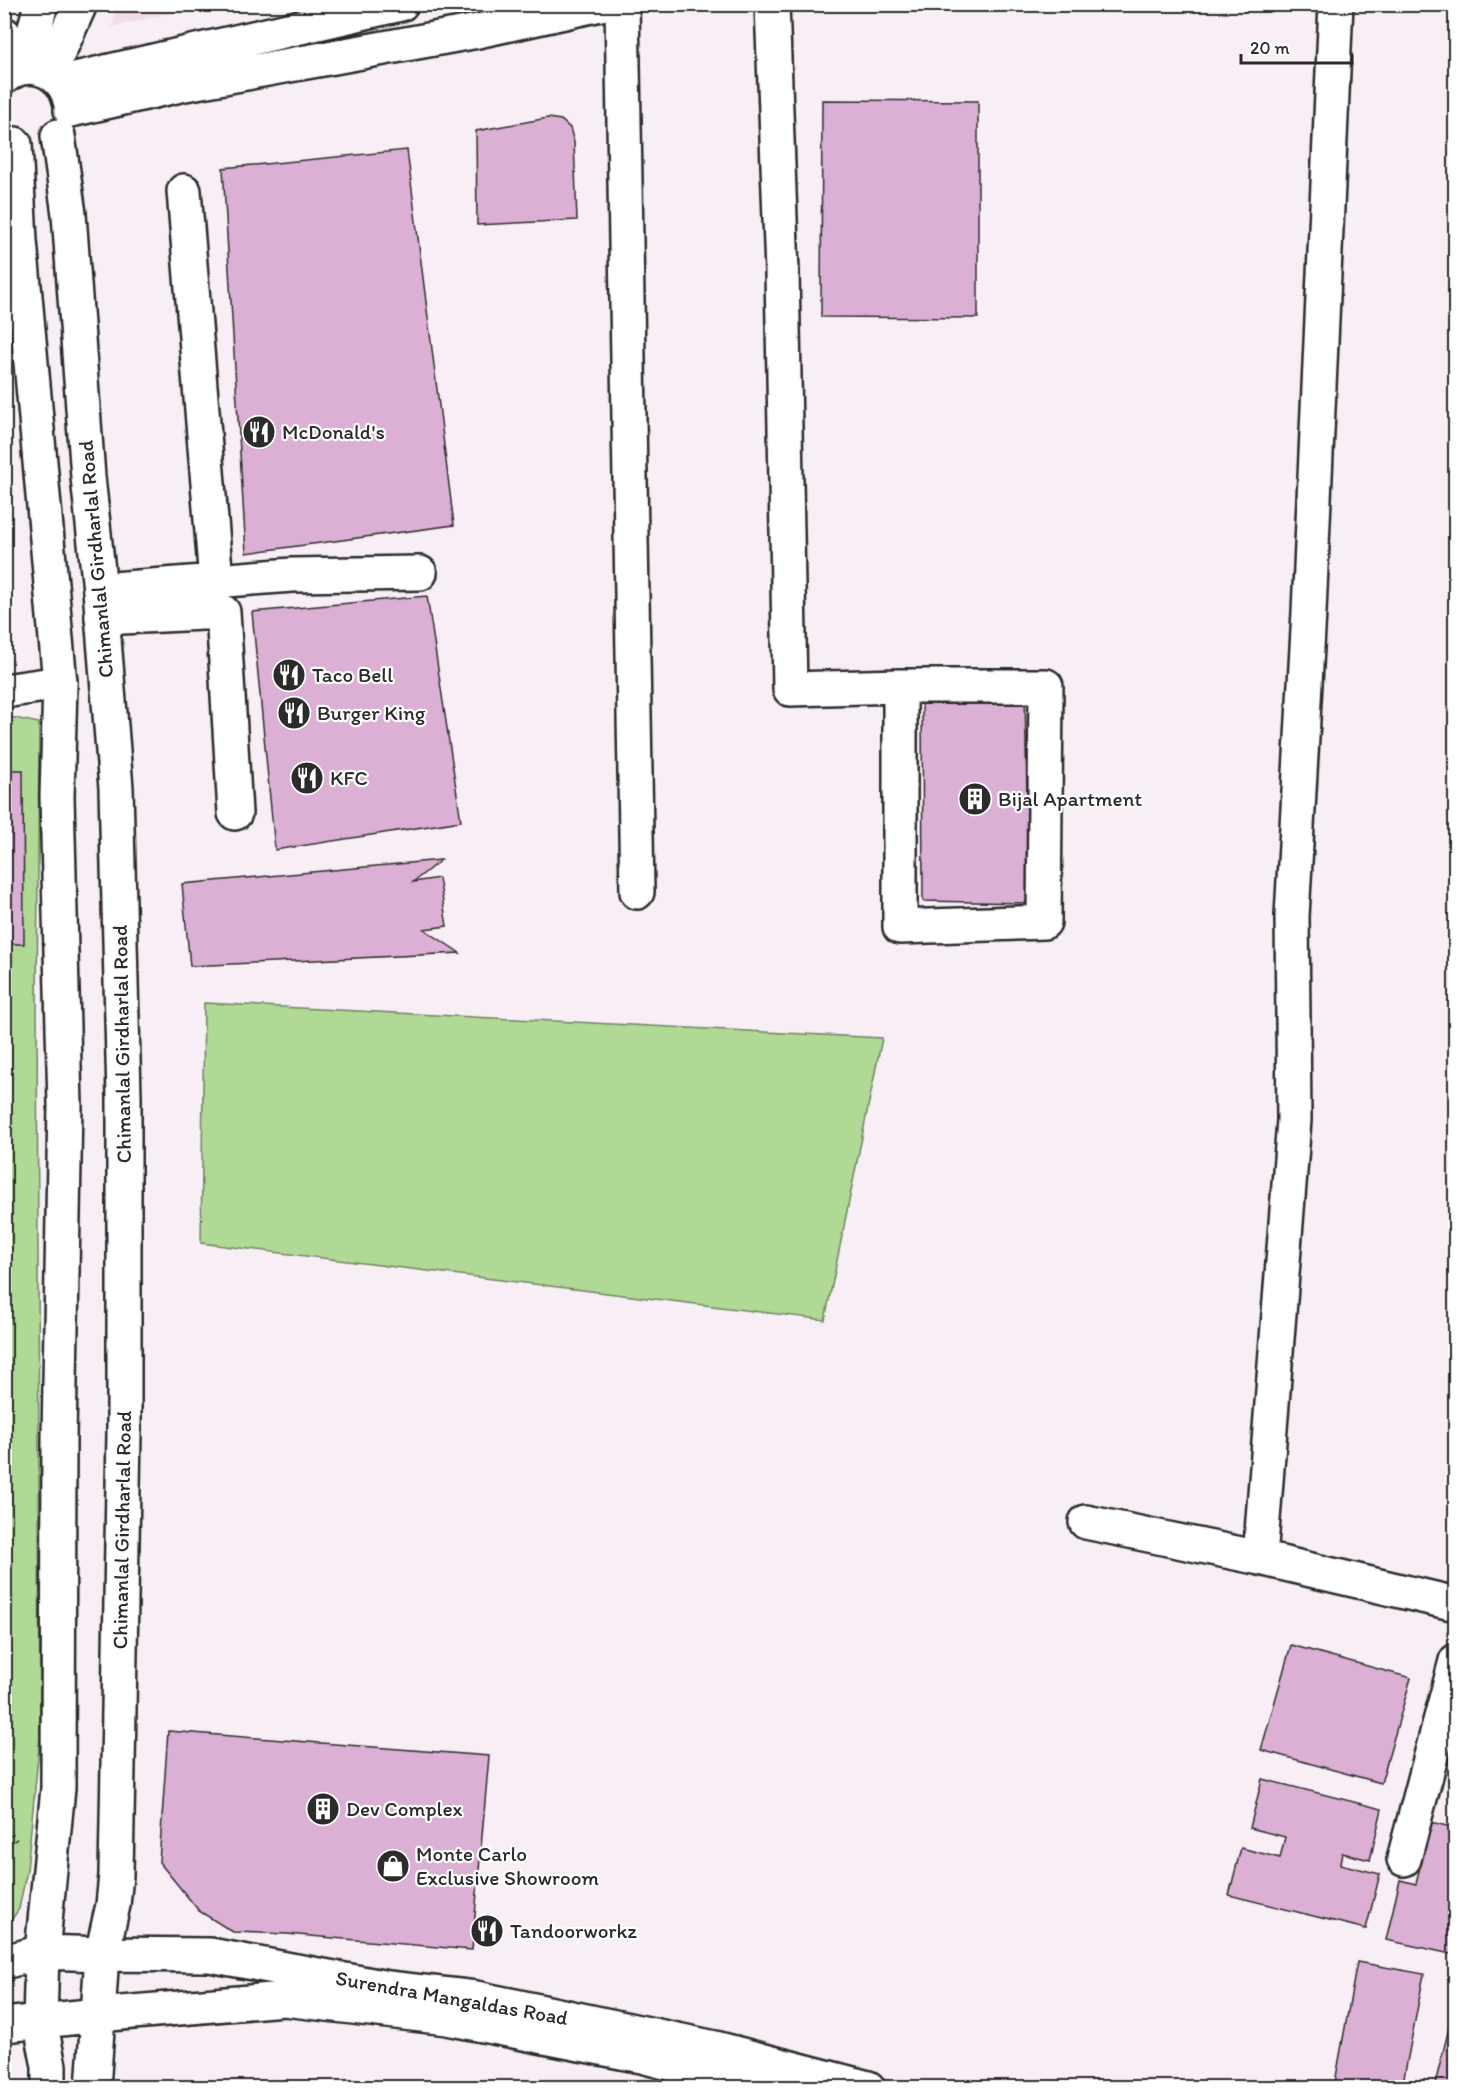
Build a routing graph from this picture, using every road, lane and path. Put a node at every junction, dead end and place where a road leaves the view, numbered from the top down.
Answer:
1 (41, 4) edge
2 (80, 4) edge
3 (401, 4) edge
4 (601, 4) edge
5 (622, 4) edge
6 (772, 4) edge
7 (1336, 4) edge
8 (4, 34) edge
9 (41, 87) edge
10 (8, 140) edge
11 (184, 191) dead end
12 (420, 573) dead end
13 (216, 581) junction
14 (101, 604) junction
15 (60, 683) junction
16 (900, 686) junction
17 (4, 692) edge
18 (235, 813) dead end
19 (637, 892) dead end
20 (1086, 1522) dead end
21 (1260, 1558) junction
22 (1455, 1604) edge
23 (1455, 1661) edge
24 (1404, 1859) dead end
25 (42, 1952) junction
26 (102, 1954) junction
27 (4, 1962) edge
28 (98, 2015) junction
29 (40, 2021) junction
30 (4, 2025) edge
31 (49, 2088) edge
32 (93, 2088) edge
33 (764, 2088) edge
34 (868, 2088) edge

1 - 9 main road, Chimanlal Girdharlal Road
2 - 9 main road
3 - 9 main road
4 - 9 main road
5 - 19 main road
6 - 16 main road
7 - 21 main road
8 - 9 main road
9 - 10 main road
9 - 14 main road, Chimanlal Girdharlal Road
10 - 15 main road
11 - 13 main road
12 - 13 main road
13 - 14 main road
14 - 18 main road
14 - 26 main road, Chimanlal Girdharlal Road
15 - 17 main road
15 - 25 main road
16 - 16 main road
20 - 21 main road
21 - 22 main road
23 - 24 main road
25 - 26 main road, Surendra Mangaldas Road
25 - 27 main road
25 - 29 main road
26 - 28 main road, Chimanlal Girdharlal Road
26 - 34 main road, Surendra Mangaldas Road
28 - 29 main road, Surendra Mangaldas Road
28 - 32 main road
28 - 33 main road, Surendra Mangaldas Road
29 - 30 main road
29 - 31 main road

